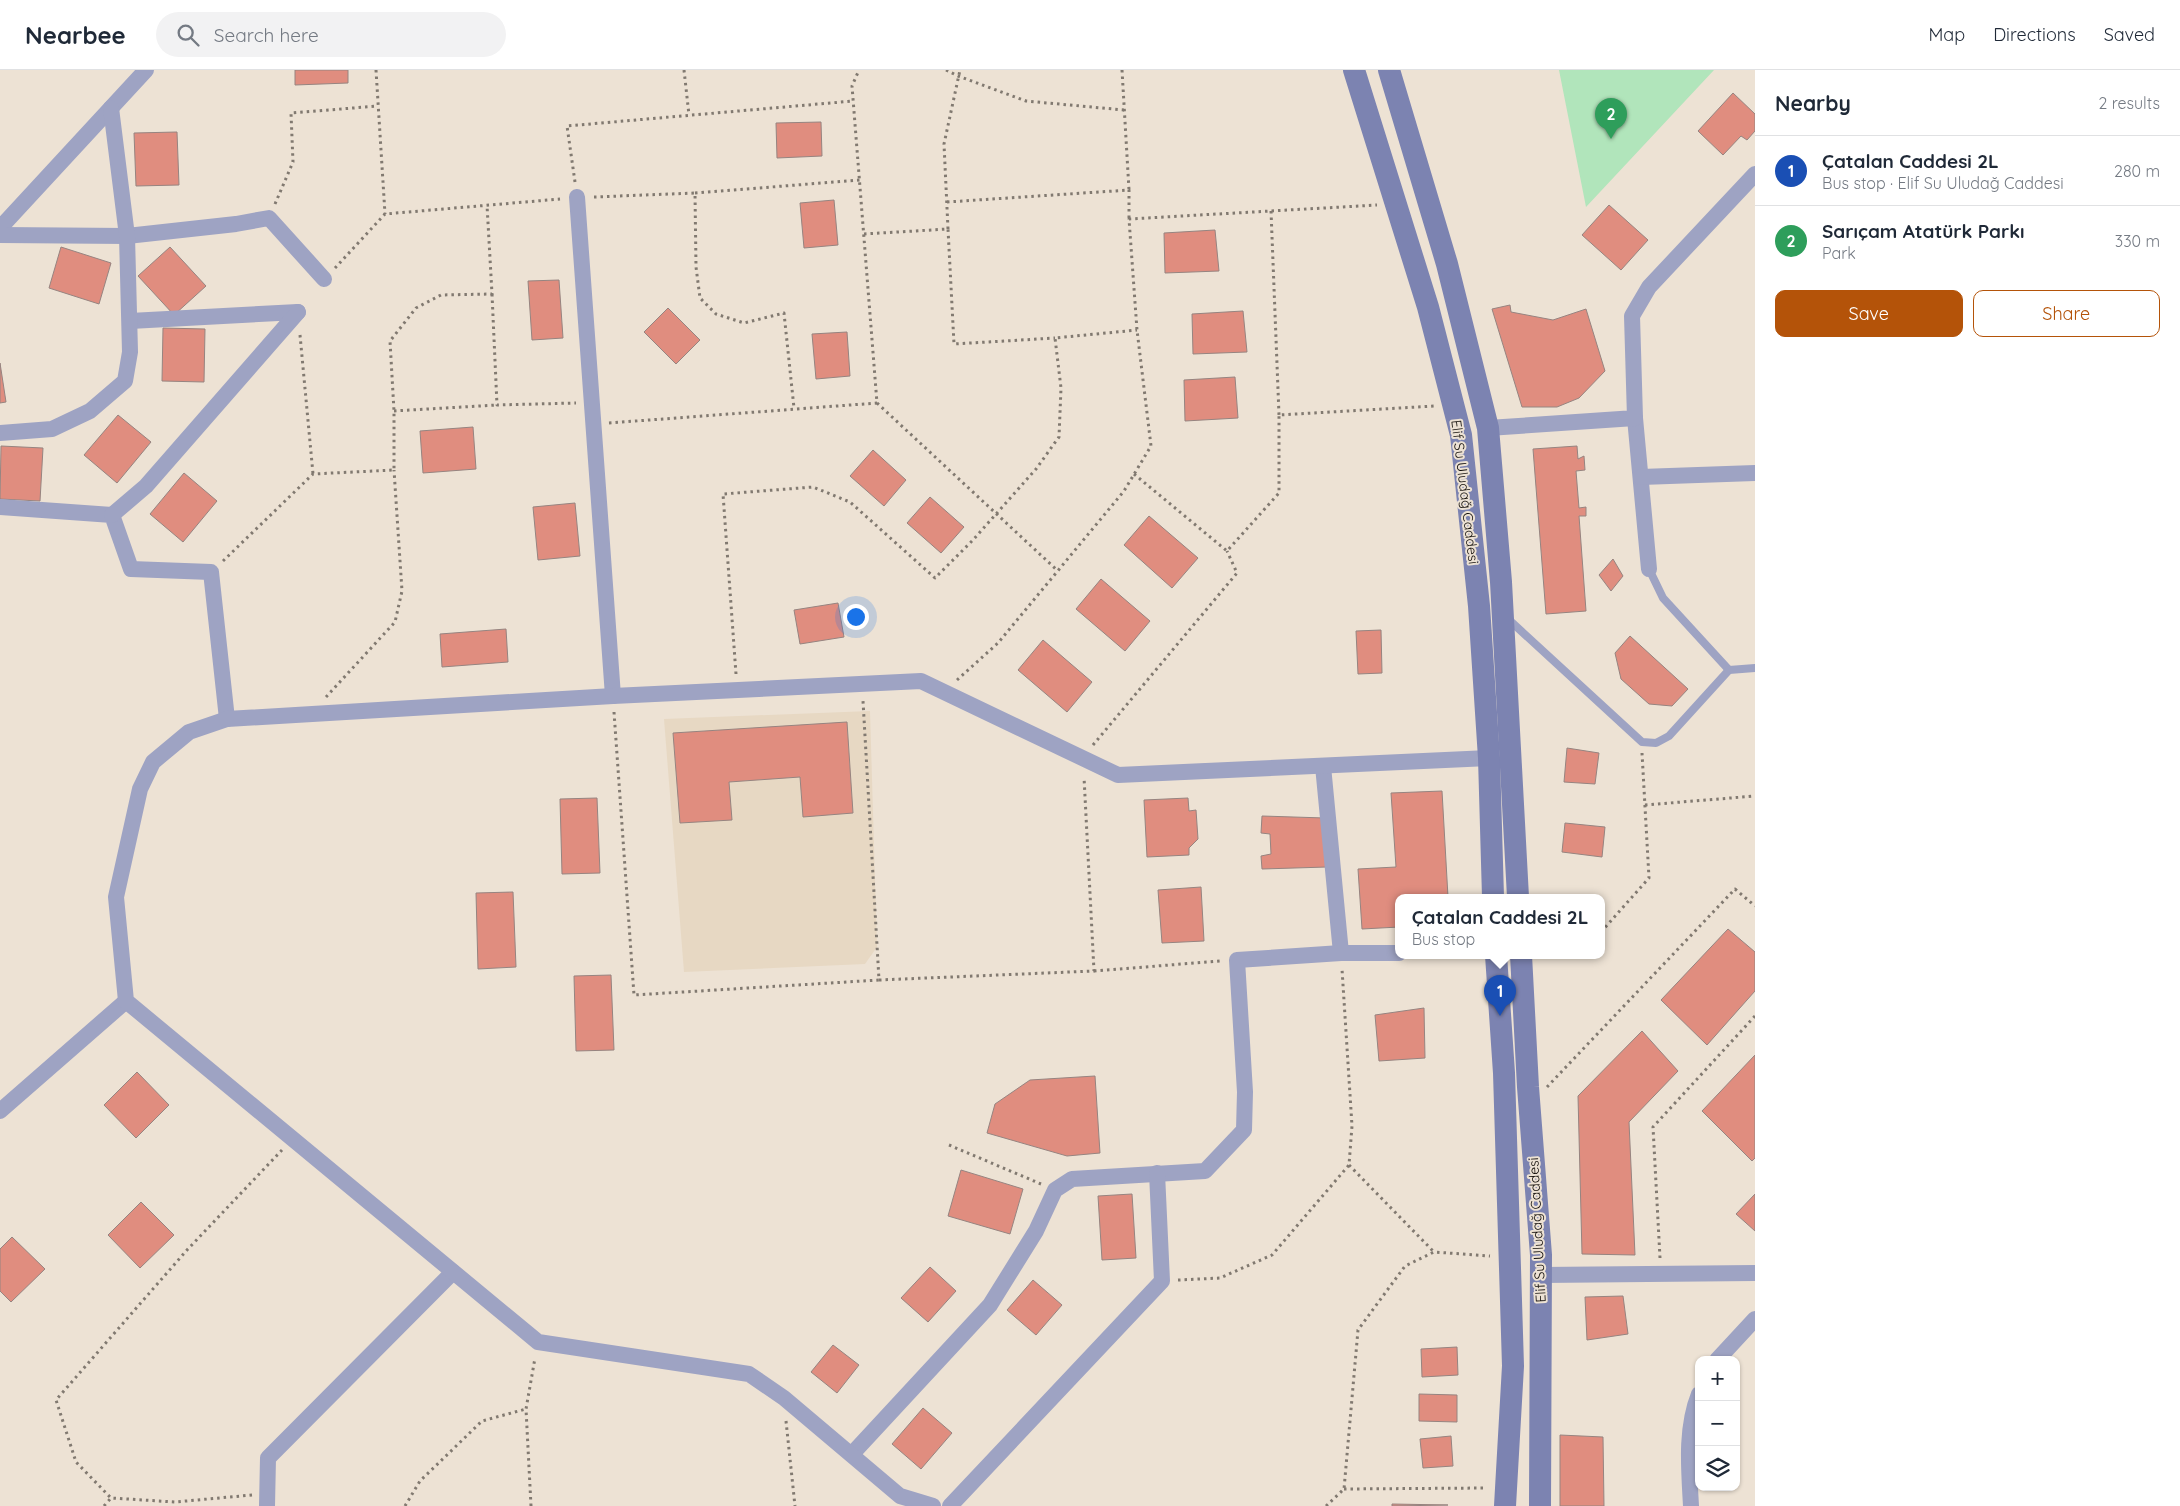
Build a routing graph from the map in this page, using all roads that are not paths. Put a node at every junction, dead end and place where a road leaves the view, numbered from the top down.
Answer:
1 (146, 70) edge
2 (1354, 70) edge
3 (1389, 70) edge
4 (111, 108) junction
5 (1755, 174) edge
6 (577, 198) road end
7 (0, 228) edge
8 (0, 235) edge
9 (127, 236) junction
10 (324, 279) road end
11 (130, 321) junction
12 (1635, 418) junction
13 (1488, 428) junction
14 (0, 433) edge
15 (1755, 473) edge
16 (1641, 477) junction
17 (0, 507) edge
18 (112, 515) junction
19 (1650, 569) joint
20 (1503, 614) junction
21 (1755, 668) edge
22 (1729, 670) junction
23 (613, 696) junction
24 (227, 719) junction
25 (1489, 758) junction
26 (1323, 766) junction
27 (1493, 894) edge
28 (1518, 894) edge
29 (1395, 952) edge
30 (1341, 953) junction
31 (1496, 959) edge
32 (1521, 959) edge
33 (126, 1001) junction
34 (0, 1112) edge
35 (1157, 1174) junction
36 (453, 1272) junction
37 (1755, 1273) edge
38 (1541, 1275) junction
39 (1755, 1319) edge
40 (1721, 1356) edge
41 (1696, 1401) edge
42 (852, 1454) junction
43 (1505, 1497) edge
44 (267, 1500) edge
45 (933, 1506) edge
46 (950, 1506) edge
47 (1540, 1506) edge
48 (1691, 1506) edge

1 - 4 street
2 - 25 main road, Elif Su Uludağ Caddesi
3 - 13 main road, Elif Su Uludağ Caddesi
4 - 7 street
4 - 9 street
5 - 12 street
6 - 23 street
8 - 9 street
9 - 10 street
9 - 11 street
11 - 14 street
11 - 18 street
12 - 13 street
12 - 16 street
13 - 20 main road, Elif Su Uludağ Caddesi
15 - 16 street
16 - 19 street
17 - 18 street
18 - 24 street
19 - 22 lane
20 - 22 lane
20 - 28 main road, Elif Su Uludağ Caddesi
21 - 22 lane
23 - 24 street
23 - 26 street
24 - 33 street
25 - 26 street
25 - 27 main road, Elif Su Uludağ Caddesi
26 - 30 street
29 - 30 street
30 - 35 street
31 - 43 main road, Elif Su Uludağ Caddesi
32 - 38 main road, Elif Su Uludağ Caddesi
33 - 34 street
33 - 36 street
35 - 42 street
35 - 46 street
36 - 42 street
36 - 44 street
37 - 38 street
38 - 47 main road, Elif Su Uludağ Caddesi
39 - 40 street
41 - 48 street
42 - 45 street

